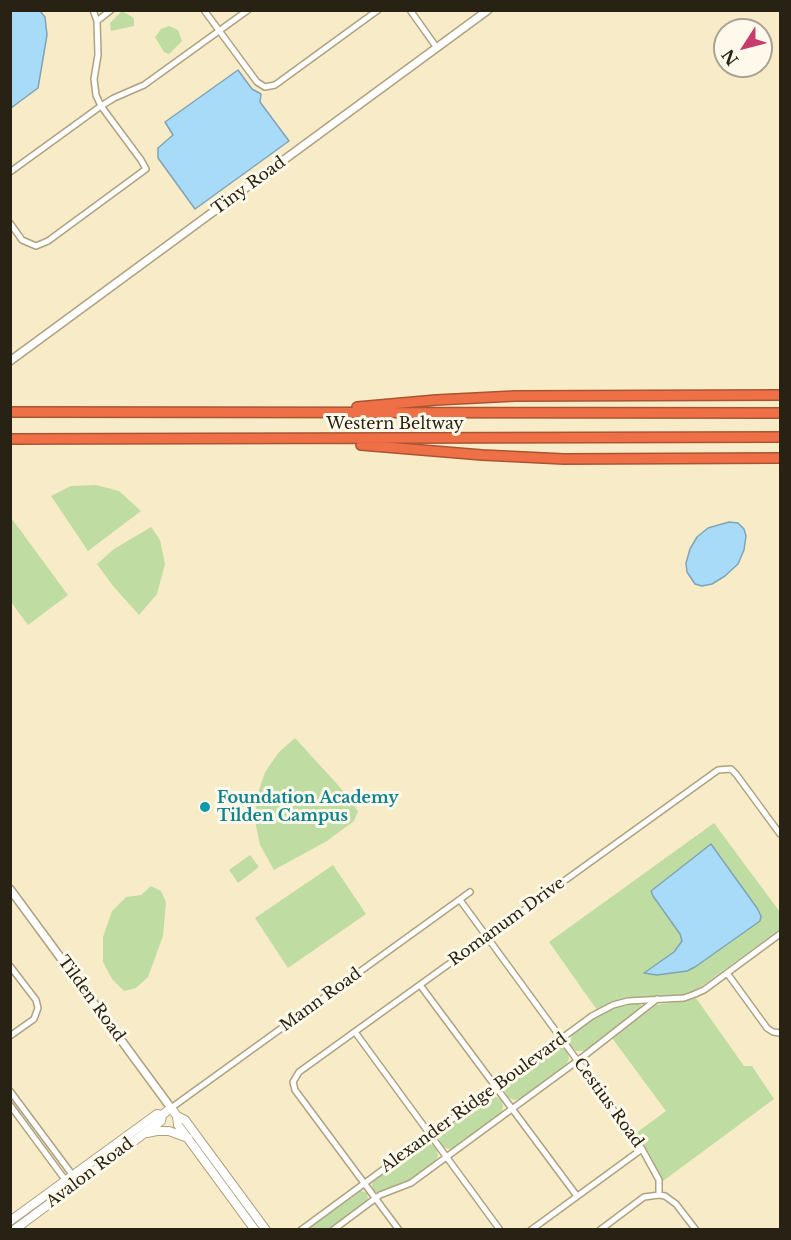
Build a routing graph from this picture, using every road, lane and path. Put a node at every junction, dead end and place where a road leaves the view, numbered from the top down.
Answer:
1 (93, 10) edge
2 (111, 10) edge
3 (204, 10) edge
4 (248, 10) edge
5 (378, 10) edge
6 (410, 10) edge
7 (488, 10) edge
8 (97, 21) junction
9 (219, 31) junction
10 (437, 48) junction
11 (101, 106) junction
12 (10, 172) edge
13 (10, 223) edge
14 (10, 362) edge
15 (780, 395) edge
16 (10, 412) edge
17 (295, 412) junction
18 (780, 412) edge
19 (780, 437) edge
20 (10, 439) edge
21 (304, 440) junction
22 (780, 458) edge
23 (780, 834) edge
24 (10, 889) edge
25 (470, 892) dead end
26 (460, 900) junction
27 (780, 934) edge
28 (487, 937) junction
29 (10, 966) edge
30 (727, 973) junction
31 (420, 985) junction
32 (657, 999) junction
33 (355, 1032) junction
34 (780, 1033) edge
35 (10, 1036) edge
36 (561, 1038) junction
37 (578, 1060) junction
38 (496, 1086) junction
39 (12, 1094) edge
40 (10, 1105) edge
41 (171, 1108) junction
42 (512, 1108) junction
43 (162, 1115) junction
44 (177, 1116) junction
45 (430, 1135) junction
46 (141, 1136) junction
47 (45, 1137) junction
48 (188, 1138) junction
49 (38, 1142) junction
50 (642, 1149) junction
51 (446, 1157) junction
52 (69, 1177) junction
53 (365, 1183) junction
54 (74, 1185) junction
55 (659, 1194) junction
56 (577, 1196) junction
57 (376, 1198) junction
58 (10, 1221) edge
59 (14, 1230) edge
60 (255, 1230) edge
61 (266, 1230) edge
62 (302, 1230) edge
63 (333, 1230) edge
64 (399, 1230) edge
65 (500, 1230) edge
66 (531, 1230) edge
67 (600, 1230) edge
68 (696, 1230) edge

1 - 8 street
2 - 8 street
3 - 9 street
4 - 9 street
5 - 9 street
6 - 10 street
7 - 10 street, Tiny Road
8 - 11 street
9 - 11 street
10 - 14 street, Tiny Road
11 - 12 street
11 - 13 street
15 - 17 highway
16 - 17 highway, Western Beltway
17 - 18 highway, Western Beltway
19 - 21 highway, Western Beltway
20 - 21 highway, Western Beltway
21 - 22 highway
23 - 28 street, Romanum Drive
24 - 41 street, Tilden Road
25 - 26 street, Mann Road
26 - 28 street, Cestius Road
26 - 41 street, Mann Road
27 - 30 street, Alexander Ridge Boulevard
28 - 31 street, Romanum Drive
28 - 36 street, Cestius Road
29 - 35 street
30 - 32 street, Alexander Ridge Boulevard
30 - 34 street
31 - 33 street, Romanum Drive
31 - 38 street
32 - 36 street, Alexander Ridge Boulevard
32 - 37 street, Alexander Ridge Boulevard
33 - 45 street
33 - 53 street, Romanum Drive
36 - 37 street, Cestius Road
36 - 38 street, Alexander Ridge Boulevard
37 - 42 street, Alexander Ridge Boulevard
37 - 50 street, Cestius Road
38 - 42 street
38 - 45 street, Alexander Ridge Boulevard
39 - 47 street
40 - 49 street
41 - 43 main road, Avalon Road
41 - 44 main road
42 - 51 street, Alexander Ridge Boulevard
42 - 56 street
43 - 46 main road, Avalon Road
43 - 52 main road, Avalon Road
44 - 48 main road
44 - 61 main road
45 - 51 street
45 - 53 street, Alexander Ridge Boulevard
46 - 48 main road
46 - 54 main road, Avalon Road
47 - 49 street
47 - 52 street
48 - 60 main road
49 - 52 street
50 - 55 street, Cestius Road
50 - 56 street
51 - 57 street, Alexander Ridge Boulevard
51 - 65 street
52 - 54 street
52 - 58 main road, Avalon Road
53 - 57 street
53 - 62 street, Alexander Ridge Boulevard
54 - 59 main road, Avalon Road
55 - 67 street
55 - 68 street
56 - 66 street
57 - 63 street, Alexander Ridge Boulevard
57 - 64 street

